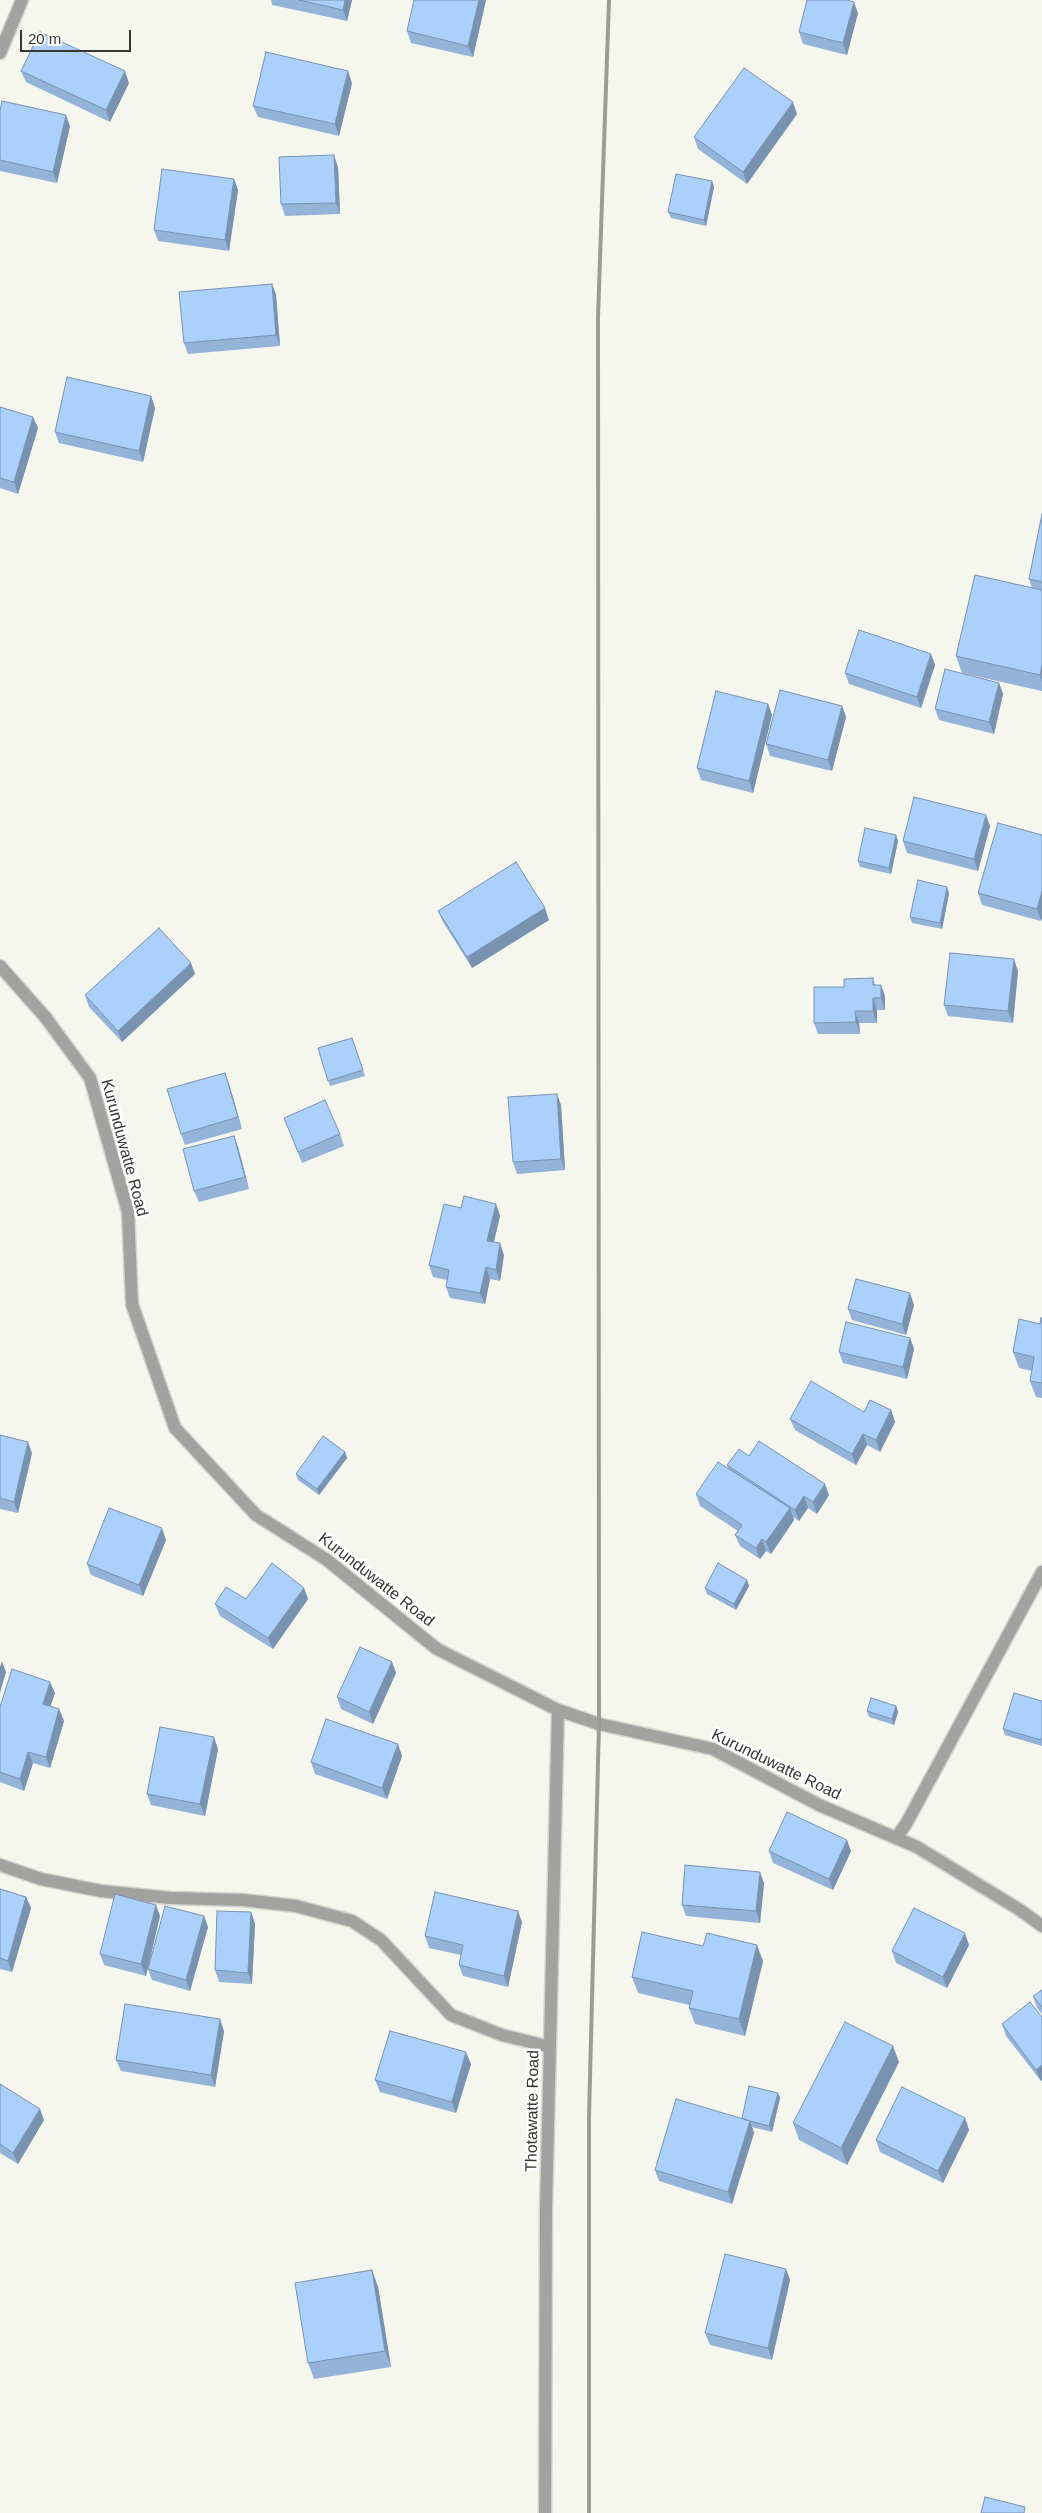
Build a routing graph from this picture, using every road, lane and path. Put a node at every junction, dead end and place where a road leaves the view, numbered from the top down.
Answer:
1 (22, 0) edge
2 (0, 52) edge
3 (0, 966) edge
4 (1042, 1572) edge
5 (558, 1710) junction
6 (896, 1838) junction
7 (0, 1864) edge
8 (1042, 1926) edge
9 (550, 2047) junction
10 (545, 2513) edge

1 - 2 street
3 - 5 street, Kurunduwatte Road
4 - 6 street
5 - 6 street, Kurunduwatte Road
5 - 9 street, Thotawatte Road
6 - 8 street, Kurunduwatte Road
7 - 9 street
9 - 10 street, Thotawatte Road

